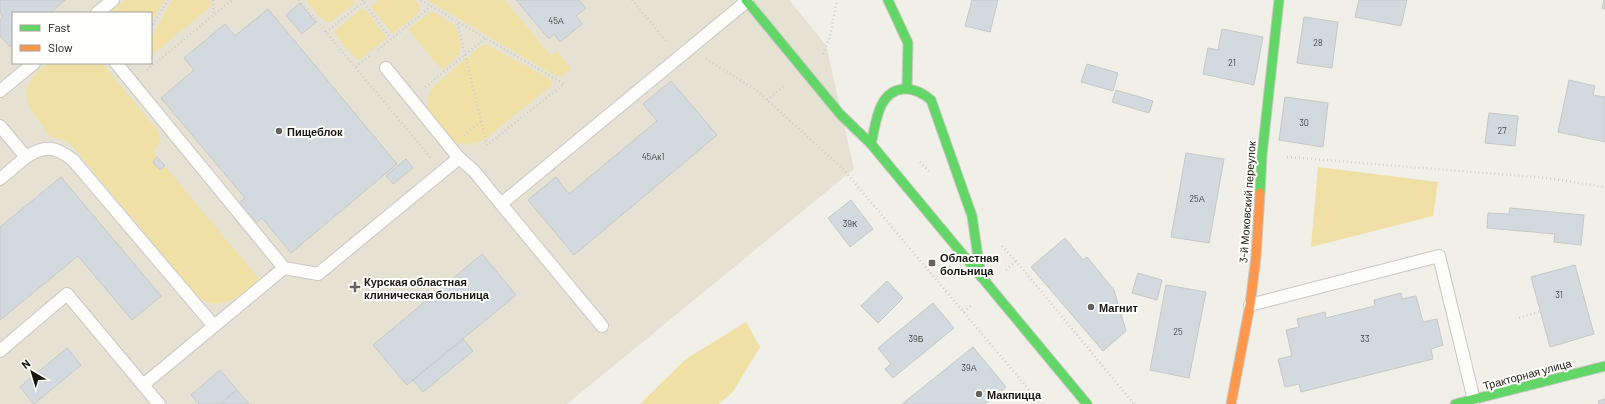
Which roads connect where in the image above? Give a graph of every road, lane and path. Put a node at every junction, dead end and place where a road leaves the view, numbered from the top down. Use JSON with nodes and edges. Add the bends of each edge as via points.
{"nodes":[{"id":1,"x":113,"y":0,"type":"edge"},
{"id":2,"x":168,"y":0,"type":"edge"},
{"id":3,"x":213,"y":0,"type":"edge"},
{"id":4,"x":232,"y":0,"type":"edge"},
{"id":5,"x":299,"y":0,"type":"edge"},
{"id":6,"x":366,"y":0,"type":"edge"},
{"id":7,"x":421,"y":0,"type":"edge"},
{"id":8,"x":632,"y":0,"type":"edge"},
{"id":9,"x":888,"y":0,"type":"edge"},
{"id":10,"x":1279,"y":0,"type":"edge"},
{"id":11,"x":363,"y":1,"type":"edge"},
{"id":12,"x":747,"y":1,"type":"edge"},
{"id":13,"x":431,"y":6,"type":"junction"},
{"id":14,"x":98,"y":12,"type":"edge"},
{"id":15,"x":214,"y":15,"type":"junction"},
{"id":16,"x":457,"y":22,"type":"junction"},
{"id":17,"x":152,"y":26,"type":"edge"},
{"id":18,"x":326,"y":32,"type":"junction"},
{"id":19,"x":486,"y":38,"type":"junction"},
{"id":20,"x":391,"y":39,"type":"junction"},
{"id":21,"x":691,"y":49,"type":"junction"},
{"id":22,"x":465,"y":55,"type":"junction"},
{"id":23,"x":680,"y":57,"type":"junction"},
{"id":24,"x":33,"y":64,"type":"edge"},
{"id":25,"x":117,"y":64,"type":"edge"},
{"id":26,"x":356,"y":68,"type":"junction"},
{"id":27,"x":386,"y":68,"type":"dead end"},
{"id":28,"x":145,"y":71,"type":"dead end"},
{"id":29,"x":907,"y":88,"type":"junction"},
{"id":30,"x":0,"y":91,"type":"edge"},
{"id":31,"x":410,"y":98,"type":"junction"},
{"id":32,"x":481,"y":121,"type":"junction"},
{"id":33,"x":0,"y":126,"type":"edge"},
{"id":34,"x":460,"y":138,"type":"dead end"},
{"id":35,"x":871,"y":144,"type":"junction"},
{"id":36,"x":487,"y":145,"type":"junction"},
{"id":37,"x":483,"y":148,"type":"dead end"},
{"id":38,"x":1262,"y":155,"type":"junction"},
{"id":39,"x":26,"y":157,"type":"junction"},
{"id":40,"x":459,"y":158,"type":"junction"},
{"id":41,"x":917,"y":159,"type":"dead end"},
{"id":42,"x":442,"y":172,"type":"junction"},
{"id":43,"x":935,"y":176,"type":"dead end"},
{"id":44,"x":0,"y":179,"type":"edge"},
{"id":45,"x":1605,"y":187,"type":"edge"},
{"id":46,"x":501,"y":204,"type":"junction"},
{"id":47,"x":999,"y":244,"type":"dead end"},
{"id":48,"x":284,"y":268,"type":"junction"},
{"id":49,"x":982,"y":278,"type":"junction"},
{"id":50,"x":1250,"y":305,"type":"junction"},
{"id":51,"x":1540,"y":311,"type":"dead end"},
{"id":52,"x":1519,"y":318,"type":"dead end"},
{"id":53,"x":214,"y":326,"type":"junction"},
{"id":54,"x":602,"y":326,"type":"dead end"},
{"id":55,"x":0,"y":351,"type":"edge"},
{"id":56,"x":1605,"y":366,"type":"edge"},
{"id":57,"x":143,"y":385,"type":"junction"},
{"id":58,"x":1474,"y":400,"type":"junction"},
{"id":59,"x":159,"y":404,"type":"edge"},
{"id":60,"x":1040,"y":404,"type":"edge"},
{"id":61,"x":1087,"y":404,"type":"edge"},
{"id":62,"x":1134,"y":404,"type":"edge"},
{"id":63,"x":1231,"y":404,"type":"edge"},
{"id":64,"x":1455,"y":404,"type":"edge"}],
"edges":[{"from":1,"to":14,"type":"lane"},
{"from":2,"to":17,"type":"path"},
{"from":3,"to":15,"type":"path"},
{"from":4,"to":15,"type":"path"},
{"from":5,"to":18,"type":"path"},
{"from":6,"to":11,"type":"path"},
{"from":7,"to":13,"type":"path"},
{"from":8,"to":23,"type":"path"},
{"from":9,"to":29,"type":"street","via":[[908,43]]},
{"from":10,"to":38,"type":"street","name":"3-й Моковский переулок"},
{"from":11,"to":18,"type":"path"},
{"from":11,"to":20,"type":"path"},
{"from":12,"to":21,"type":"lane"},
{"from":12,"to":35,"type":"street","via":[[840,114]]},
{"from":13,"to":16,"type":"path"},
{"from":13,"to":20,"type":"path"},
{"from":15,"to":28,"type":"path"},
{"from":16,"to":19,"type":"path"},
{"from":16,"to":22,"type":"path"},
{"from":18,"to":26,"type":"path"},
{"from":19,"to":22,"type":"path"},
{"from":19,"to":36,"type":"path","via":[[564,84]]},
{"from":20,"to":26,"type":"path"},
{"from":21,"to":23,"type":"lane"},
{"from":21,"to":60,"type":"path","via":[[755,89],[843,169]]},
{"from":22,"to":31,"type":"path"},
{"from":22,"to":32,"type":"path"},
{"from":23,"to":46,"type":"lane"},
{"from":24,"to":30,"type":"lane"},
{"from":25,"to":48,"type":"lane"},
{"from":26,"to":42,"type":"path"},
{"from":27,"to":31,"type":"lane"},
{"from":29,"to":35,"type":"street","via":[[890,94],[883,102]]},
{"from":29,"to":49,"type":"street","via":[[925,94],[935,109],[972,216]]},
{"from":31,"to":40,"type":"lane"},
{"from":32,"to":34,"type":"path"},
{"from":32,"to":36,"type":"path"},
{"from":33,"to":39,"type":"lane"},
{"from":35,"to":49,"type":"street"},
{"from":36,"to":37,"type":"path"},
{"from":38,"to":45,"type":"path","via":[[1547,178]]},
{"from":38,"to":50,"type":"street","name":"3-й Моковский переулок","via":[[1256,257]]},
{"from":39,"to":44,"type":"lane"},
{"from":39,"to":53,"type":"lane","via":[[44,148],[60,151],[73,160]]},
{"from":40,"to":42,"type":"lane"},
{"from":40,"to":46,"type":"lane","via":[[474,171]]},
{"from":41,"to":43,"type":"path"},
{"from":42,"to":48,"type":"lane","via":[[318,274]]},
{"from":46,"to":54,"type":"lane"},
{"from":47,"to":62,"type":"path","via":[[1016,261]]},
{"from":48,"to":53,"type":"lane"},
{"from":49,"to":61,"type":"street"},
{"from":50,"to":58,"type":"lane","via":[[1439,256]]},
{"from":50,"to":63,"type":"street","name":"3-й Моковский переулок"},
{"from":51,"to":52,"type":"path"},
{"from":53,"to":57,"type":"lane"},
{"from":55,"to":57,"type":"lane","via":[[67,294]]},
{"from":56,"to":58,"type":"street","name":"Тракторная улица"},
{"from":57,"to":59,"type":"lane"},
{"from":58,"to":64,"type":"street","name":"Тракторная улица"}]}
